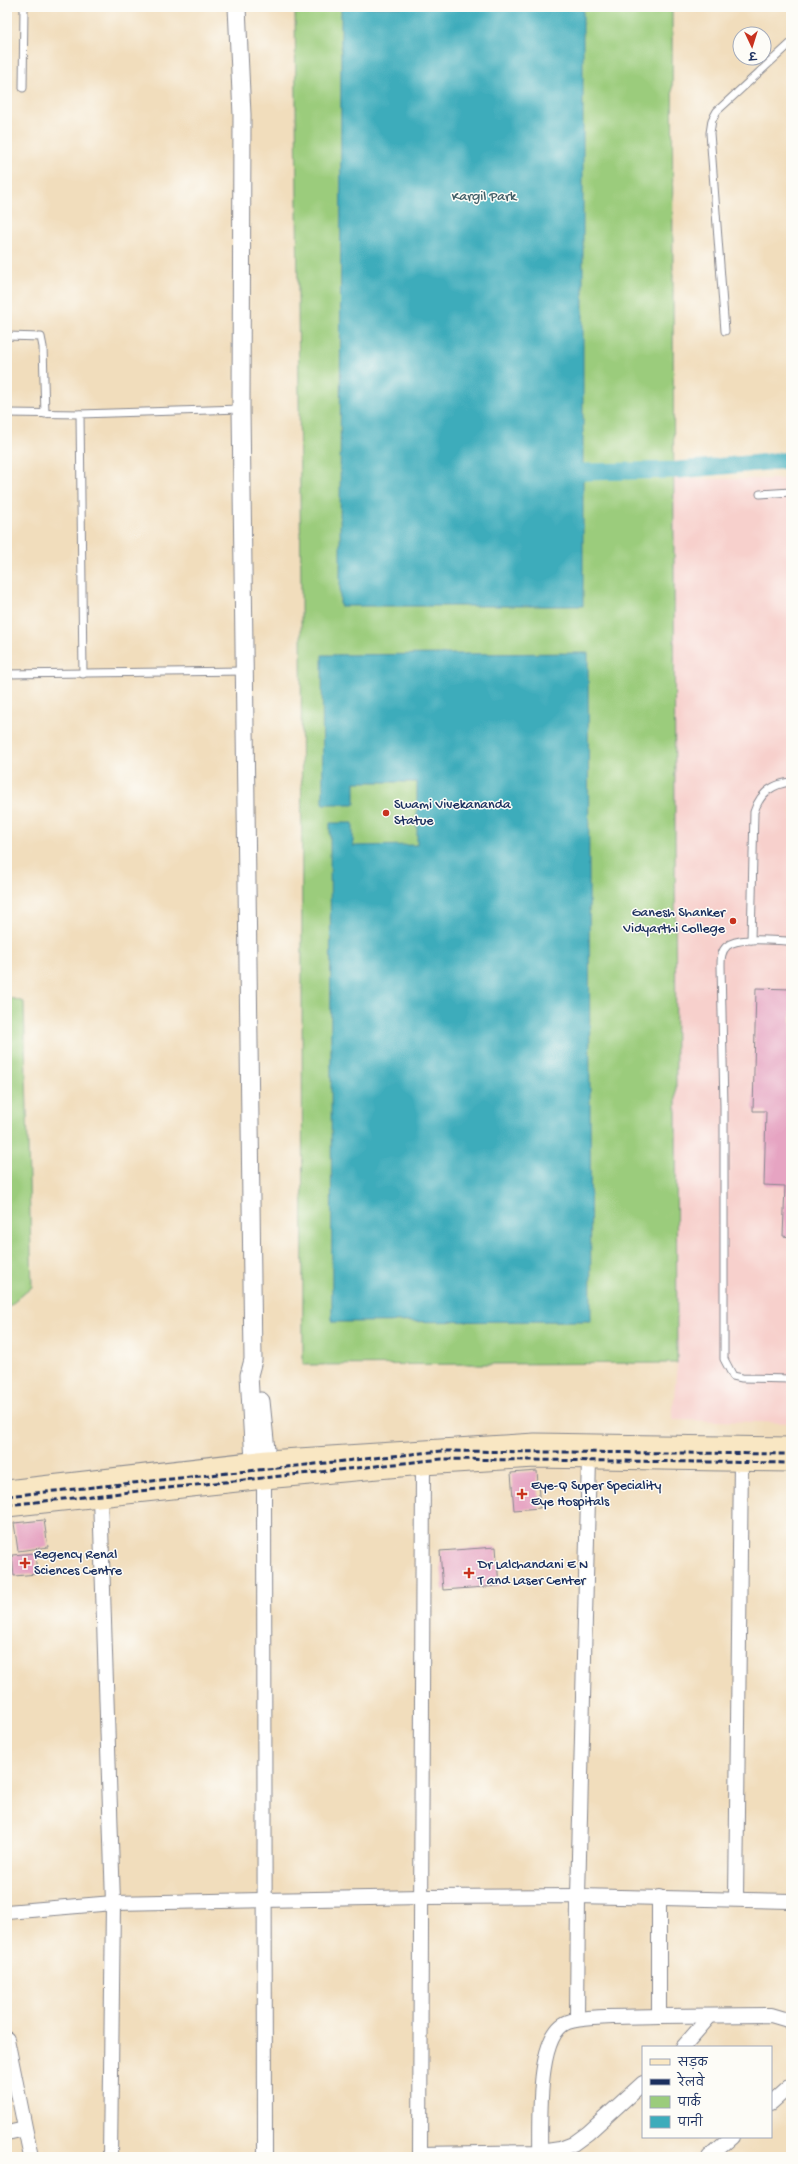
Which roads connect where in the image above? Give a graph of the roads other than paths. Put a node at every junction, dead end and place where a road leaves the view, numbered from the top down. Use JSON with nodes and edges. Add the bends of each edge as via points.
{"nodes":[{"id":1,"x":24,"y":7,"type":"edge"},
{"id":2,"x":237,"y":7,"type":"edge"},
{"id":3,"x":791,"y":43,"type":"edge"},
{"id":4,"x":23,"y":88,"type":"dead end"},
{"id":5,"x":725,"y":331,"type":"dead end"},
{"id":6,"x":7,"y":336,"type":"edge"},
{"id":7,"x":241,"y":409,"type":"junction"},
{"id":8,"x":7,"y":413,"type":"edge"},
{"id":9,"x":45,"y":414,"type":"junction"},
{"id":10,"x":80,"y":414,"type":"junction"},
{"id":11,"x":791,"y":492,"type":"edge"},
{"id":12,"x":760,"y":494,"type":"dead end"},
{"id":13,"x":246,"y":671,"type":"junction"},
{"id":14,"x":7,"y":674,"type":"edge"},
{"id":15,"x":83,"y":674,"type":"junction"},
{"id":16,"x":791,"y":782,"type":"edge"},
{"id":17,"x":751,"y":940,"type":"junction"},
{"id":18,"x":791,"y":941,"type":"edge"},
{"id":19,"x":791,"y":1379,"type":"edge"},
{"id":20,"x":791,"y":1447,"type":"edge"},
{"id":21,"x":589,"y":1459,"type":"junction"},
{"id":22,"x":260,"y":1461,"type":"junction"},
{"id":23,"x":741,"y":1462,"type":"junction"},
{"id":24,"x":791,"y":1462,"type":"edge"},
{"id":25,"x":423,"y":1466,"type":"junction"},
{"id":26,"x":264,"y":1479,"type":"junction"},
{"id":27,"x":7,"y":1490,"type":"edge"},
{"id":28,"x":100,"y":1496,"type":"junction"},
{"id":29,"x":7,"y":1507,"type":"edge"},
{"id":30,"x":578,"y":1896,"type":"junction"},
{"id":31,"x":422,"y":1897,"type":"junction"},
{"id":32,"x":659,"y":1897,"type":"junction"},
{"id":33,"x":736,"y":1898,"type":"junction"},
{"id":34,"x":266,"y":1899,"type":"junction"},
{"id":35,"x":791,"y":1901,"type":"edge"},
{"id":36,"x":113,"y":1902,"type":"junction"},
{"id":37,"x":7,"y":1912,"type":"edge"},
{"id":38,"x":660,"y":2016,"type":"junction"},
{"id":39,"x":710,"y":2016,"type":"junction"},
{"id":40,"x":577,"y":2019,"type":"junction"},
{"id":41,"x":791,"y":2024,"type":"edge"},
{"id":42,"x":7,"y":2039,"type":"edge"},
{"id":43,"x":684,"y":2046,"type":"edge"},
{"id":44,"x":642,"y":2084,"type":"edge"},
{"id":45,"x":791,"y":2085,"type":"edge"},
{"id":46,"x":772,"y":2102,"type":"edge"},
{"id":47,"x":25,"y":2129,"type":"junction"},
{"id":48,"x":7,"y":2133,"type":"edge"},
{"id":49,"x":731,"y":2138,"type":"edge"},
{"id":50,"x":540,"y":2154,"type":"edge"},
{"id":51,"x":420,"y":2155,"type":"edge"},
{"id":52,"x":31,"y":2157,"type":"edge"},
{"id":53,"x":110,"y":2157,"type":"edge"},
{"id":54,"x":265,"y":2157,"type":"edge"},
{"id":55,"x":710,"y":2157,"type":"edge"}],
"edges":[{"from":1,"to":4,"type":"lane"},
{"from":2,"to":7,"type":"street","via":[[242,114]]},
{"from":3,"to":5,"type":"lane","via":[[724,104],[712,120],[710,133]]},
{"from":6,"to":9,"type":"lane","via":[[41,336]]},
{"from":7,"to":10,"type":"lane"},
{"from":7,"to":13,"type":"street"},
{"from":8,"to":9,"type":"lane"},
{"from":9,"to":10,"type":"lane"},
{"from":10,"to":15,"type":"lane"},
{"from":11,"to":12,"type":"lane"},
{"from":13,"to":15,"type":"lane"},
{"from":13,"to":22,"type":"street","via":[[253,1360],[249,1375]]},
{"from":14,"to":15,"type":"lane"},
{"from":16,"to":17,"type":"lane","via":[[777,784],[767,791],[754,812]]},
{"from":17,"to":18,"type":"lane"},
{"from":17,"to":19,"type":"lane","via":[[734,942],[726,946],[722,953],[721,966],[724,1359],[733,1376]]},
{"from":20,"to":22,"type":"main road","via":[[535,1443]]},
{"from":21,"to":23,"type":"main road"},
{"from":21,"to":25,"type":"main road","via":[[535,1458]]},
{"from":21,"to":30,"type":"street"},
{"from":22,"to":26,"type":"street"},
{"from":22,"to":27,"type":"main road"},
{"from":23,"to":24,"type":"main road"},
{"from":23,"to":33,"type":"street"},
{"from":25,"to":26,"type":"main road"},
{"from":25,"to":31,"type":"street"},
{"from":26,"to":28,"type":"main road"},
{"from":26,"to":34,"type":"street"},
{"from":28,"to":29,"type":"main road"},
{"from":28,"to":36,"type":"street"},
{"from":30,"to":31,"type":"street"},
{"from":30,"to":32,"type":"street"},
{"from":30,"to":40,"type":"street"},
{"from":31,"to":34,"type":"street"},
{"from":31,"to":51,"type":"street"},
{"from":32,"to":33,"type":"street"},
{"from":32,"to":38,"type":"street"},
{"from":33,"to":35,"type":"street"},
{"from":34,"to":36,"type":"street"},
{"from":34,"to":54,"type":"street"},
{"from":36,"to":37,"type":"street"},
{"from":36,"to":53,"type":"street"},
{"from":38,"to":39,"type":"street"},
{"from":38,"to":40,"type":"street"},
{"from":39,"to":41,"type":"street","via":[[771,2016],[782,2018]]},
{"from":39,"to":43,"type":"street"},
{"from":40,"to":50,"type":"street","via":[[557,2028],[548,2049],[542,2078]]},
{"from":42,"to":47,"type":"street"},
{"from":44,"to":50,"type":"street","via":[[573,2144]]},
{"from":45,"to":46,"type":"street"},
{"from":47,"to":48,"type":"street"},
{"from":47,"to":52,"type":"street"},
{"from":49,"to":55,"type":"street"},
{"from":50,"to":51,"type":"street"}]}
